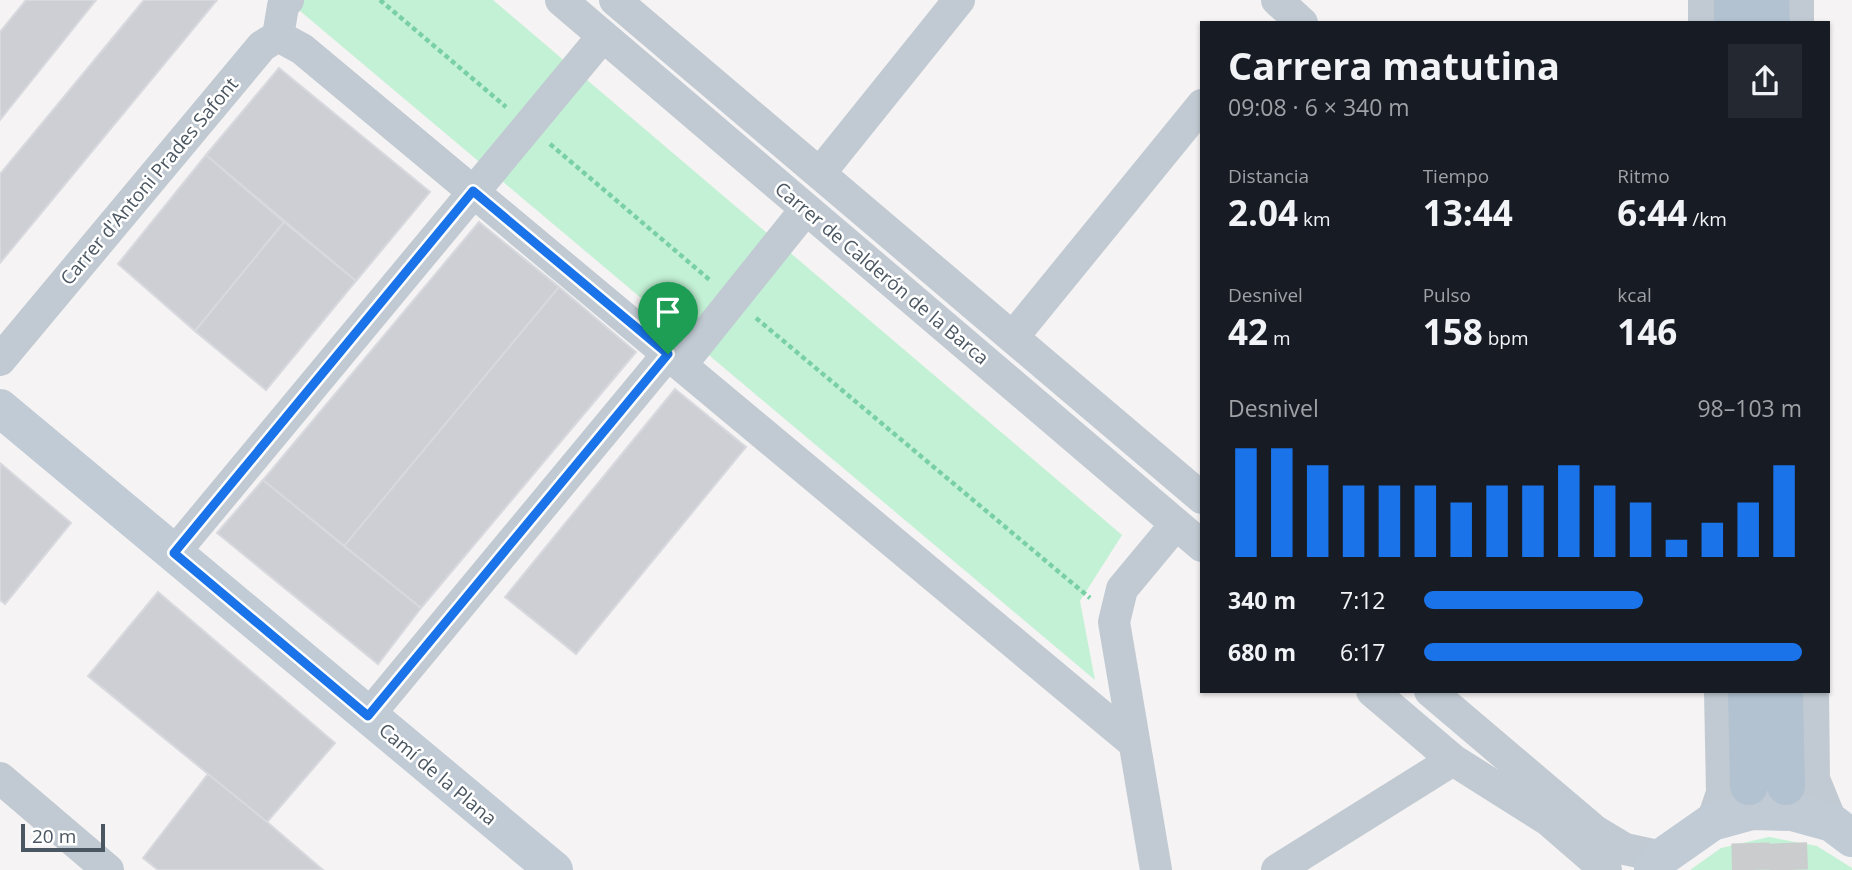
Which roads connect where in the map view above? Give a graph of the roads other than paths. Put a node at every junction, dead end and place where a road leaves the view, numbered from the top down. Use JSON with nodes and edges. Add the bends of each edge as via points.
{"nodes":[{"id":1,"x":288,"y":0,"type":"edge"},
{"id":2,"x":561,"y":0,"type":"edge"},
{"id":3,"x":959,"y":0,"type":"edge"},
{"id":4,"x":1704,"y":0,"type":"edge"},
{"id":5,"x":1732,"y":0,"type":"edge"},
{"id":6,"x":1770,"y":0,"type":"edge"},
{"id":7,"x":1798,"y":0,"type":"edge"},
{"id":8,"x":623,"y":2,"type":"edge"},
{"id":9,"x":1704,"y":21,"type":"edge"},
{"id":10,"x":1733,"y":21,"type":"edge"},
{"id":11,"x":1771,"y":21,"type":"edge"},
{"id":12,"x":1798,"y":21,"type":"edge"},
{"id":13,"x":278,"y":36,"type":"junction"},
{"id":14,"x":603,"y":36,"type":"junction"},
{"id":15,"x":1200,"y":107,"type":"edge"},
{"id":16,"x":820,"y":173,"type":"junction"},
{"id":17,"x":473,"y":191,"type":"junction"},
{"id":18,"x":806,"y":209,"type":"junction"},
{"id":19,"x":1013,"y":337,"type":"junction"},
{"id":20,"x":0,"y":360,"type":"edge"},
{"id":21,"x":675,"y":360,"type":"junction"},
{"id":22,"x":0,"y":408,"type":"edge"},
{"id":23,"x":1200,"y":496,"type":"edge"},
{"id":24,"x":1176,"y":524,"type":"junction"},
{"id":25,"x":1200,"y":545,"type":"edge"},
{"id":26,"x":174,"y":553,"type":"junction"},
{"id":27,"x":1374,"y":693,"type":"edge"},
{"id":28,"x":1432,"y":693,"type":"edge"},
{"id":29,"x":1720,"y":693,"type":"edge"},
{"id":30,"x":1747,"y":693,"type":"edge"},
{"id":31,"x":1784,"y":693,"type":"edge"},
{"id":32,"x":1813,"y":693,"type":"edge"},
{"id":33,"x":368,"y":716,"type":"junction"},
{"id":34,"x":1134,"y":743,"type":"junction"},
{"id":35,"x":1453,"y":760,"type":"junction"},
{"id":36,"x":0,"y":778,"type":"edge"},
{"id":37,"x":1712,"y":822,"type":"junction"},
{"id":38,"x":1842,"y":830,"type":"edge"},
{"id":39,"x":1658,"y":864,"type":"edge"},
{"id":40,"x":108,"y":870,"type":"edge"},
{"id":41,"x":554,"y":870,"type":"edge"},
{"id":42,"x":1156,"y":870,"type":"edge"},
{"id":43,"x":1277,"y":870,"type":"edge"},
{"id":44,"x":1606,"y":870,"type":"edge"}],
"edges":[{"from":1,"to":13,"type":"street"},
{"from":2,"to":14,"type":"street","name":"Carrer de Calderón de la Barca"},
{"from":3,"to":16,"type":"street"},
{"from":4,"to":9,"type":"street"},
{"from":5,"to":10,"type":"main road"},
{"from":6,"to":11,"type":"main road"},
{"from":7,"to":12,"type":"street"},
{"from":8,"to":16,"type":"street","name":"Carrer de Calderón de la Barca"},
{"from":13,"to":17,"type":"street","via":[[302,49]]},
{"from":13,"to":20,"type":"street","name":"Carrer d'Antoni Prades Safont","via":[[262,46]]},
{"from":14,"to":17,"type":"street"},
{"from":14,"to":18,"type":"street","name":"Carrer de Calderón de la Barca"},
{"from":15,"to":19,"type":"street"},
{"from":16,"to":19,"type":"street","name":"Carrer de Calderón de la Barca"},
{"from":17,"to":21,"type":"street"},
{"from":17,"to":26,"type":"street"},
{"from":18,"to":21,"type":"street"},
{"from":18,"to":24,"type":"street","name":"Carrer de Calderón de la Barca"},
{"from":19,"to":23,"type":"street","name":"Carrer de Calderón de la Barca"},
{"from":21,"to":33,"type":"street"},
{"from":21,"to":34,"type":"street"},
{"from":22,"to":26,"type":"street","name":"Camí de la Plana"},
{"from":24,"to":25,"type":"street","name":"Carrer de Calderón de la Barca"},
{"from":24,"to":34,"type":"street","via":[[1122,589],[1114,622]]},
{"from":26,"to":33,"type":"street","name":"Camí de la Plana"},
{"from":27,"to":35,"type":"street"},
{"from":28,"to":39,"type":"street","via":[[1595,831]]},
{"from":29,"to":37,"type":"street","via":[[1722,793]]},
{"from":30,"to":31,"type":"main road","via":[[1768,786]]},
{"from":32,"to":38,"type":"street","via":[[1814,779]]},
{"from":33,"to":41,"type":"street","name":"Camí de la Plana"},
{"from":34,"to":42,"type":"street"},
{"from":35,"to":43,"type":"street"},
{"from":35,"to":44,"type":"street","via":[[1548,820]]},
{"from":36,"to":40,"type":"street"},
{"from":37,"to":38,"type":"street","via":[[1752,811],[1779,811]]},
{"from":37,"to":39,"type":"street"}]}
